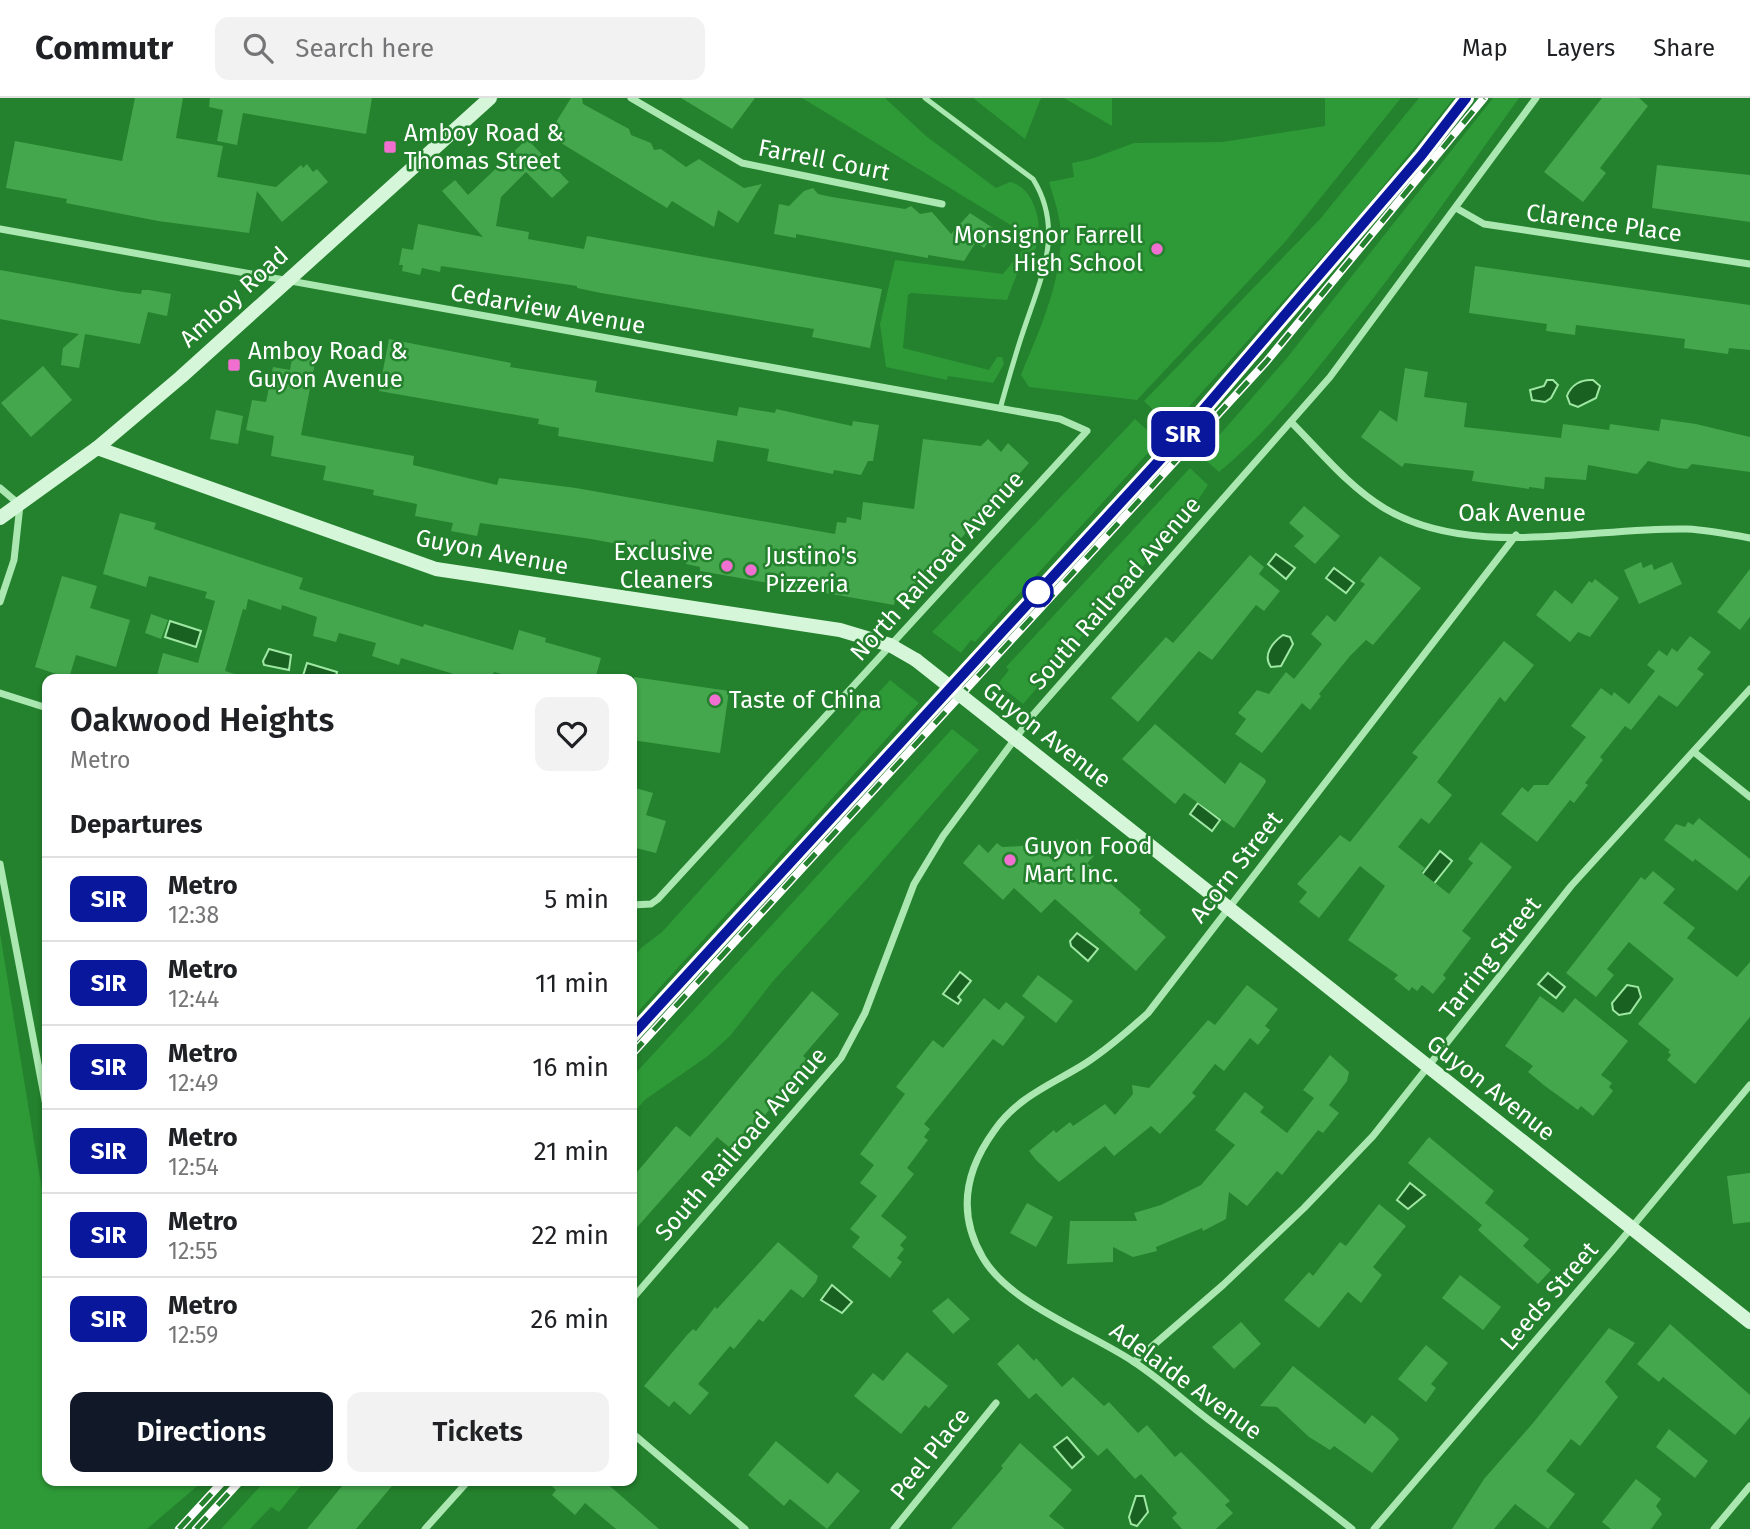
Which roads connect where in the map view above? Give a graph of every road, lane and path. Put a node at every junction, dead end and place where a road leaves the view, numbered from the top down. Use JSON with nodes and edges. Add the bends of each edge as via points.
{"nodes":[{"id":1,"x":490,"y":98,"type":"edge"},
{"id":2,"x":631,"y":98,"type":"edge"},
{"id":3,"x":925,"y":98,"type":"edge"},
{"id":4,"x":1536,"y":98,"type":"edge"},
{"id":5,"x":942,"y":204,"type":"dead end"},
{"id":6,"x":1456,"y":208,"type":"junction"},
{"id":7,"x":0,"y":229,"type":"edge"},
{"id":8,"x":1750,"y":264,"type":"edge"},
{"id":9,"x":285,"y":280,"type":"junction"},
{"id":10,"x":1000,"y":409,"type":"junction"},
{"id":11,"x":1291,"y":422,"type":"junction"},
{"id":12,"x":1087,"y":431,"type":"joint"},
{"id":13,"x":97,"y":448,"type":"junction"},
{"id":14,"x":0,"y":488,"type":"edge"},
{"id":15,"x":20,"y":505,"type":"junction"},
{"id":16,"x":0,"y":518,"type":"edge"},
{"id":17,"x":1516,"y":535,"type":"junction"},
{"id":18,"x":1750,"y":537,"type":"edge"},
{"id":19,"x":0,"y":602,"type":"edge"},
{"id":20,"x":890,"y":645,"type":"junction"},
{"id":21,"x":1750,"y":689,"type":"edge"},
{"id":22,"x":0,"y":693,"type":"edge"},
{"id":23,"x":42,"y":706,"type":"edge"},
{"id":24,"x":1017,"y":739,"type":"junction"},
{"id":25,"x":1694,"y":752,"type":"junction"},
{"id":26,"x":1750,"y":797,"type":"edge"},
{"id":27,"x":0,"y":864,"type":"edge"},
{"id":28,"x":637,"y":906,"type":"edge"},
{"id":29,"x":1228,"y":909,"type":"junction"},
{"id":30,"x":1428,"y":1067,"type":"junction"},
{"id":31,"x":42,"y":1085,"type":"edge"},
{"id":32,"x":1750,"y":1085,"type":"edge"},
{"id":33,"x":965,"y":1194,"type":"joint"},
{"id":34,"x":1632,"y":1228,"type":"junction"},
{"id":35,"x":637,"y":1293,"type":"edge"},
{"id":36,"x":1750,"y":1322,"type":"edge"},
{"id":37,"x":1134,"y":1362,"type":"junction"},
{"id":38,"x":996,"y":1403,"type":"dead end"},
{"id":39,"x":637,"y":1437,"type":"edge"},
{"id":40,"x":464,"y":1486,"type":"edge"},
{"id":41,"x":1750,"y":1486,"type":"edge"},
{"id":42,"x":425,"y":1529,"type":"edge"},
{"id":43,"x":745,"y":1529,"type":"edge"},
{"id":44,"x":894,"y":1529,"type":"edge"},
{"id":45,"x":1352,"y":1529,"type":"edge"},
{"id":46,"x":1374,"y":1529,"type":"edge"},
{"id":47,"x":1714,"y":1529,"type":"edge"}],
"edges":[{"from":1,"to":9,"type":"street","name":"Amboy Road"},
{"from":2,"to":5,"type":"street","name":"Farrell Court","via":[[742,163]]},
{"from":3,"to":10,"type":"lane","via":[[1033,179],[1049,221],[1048,261]]},
{"from":4,"to":6,"type":"street","name":"South Railroad Avenue"},
{"from":6,"to":8,"type":"street","name":"Clarence Place","via":[[1484,224]]},
{"from":6,"to":11,"type":"street","name":"South Railroad Avenue","via":[[1350,352]]},
{"from":7,"to":9,"type":"street","name":"Cedarview Avenue"},
{"from":9,"to":10,"type":"street","name":"Cedarview Avenue"},
{"from":9,"to":13,"type":"street","name":"Amboy Road"},
{"from":10,"to":12,"type":"street","name":"Cedarview Avenue","via":[[1060,419]]},
{"from":11,"to":17,"type":"street","name":"Oak Avenue","via":[[1342,475],[1387,509],[1445,532]]},
{"from":11,"to":24,"type":"street","name":"South Railroad Avenue","via":[[1032,716]]},
{"from":12,"to":20,"type":"street","name":"North Railroad Avenue"},
{"from":13,"to":15,"type":"street","name":"Amboy Road"},
{"from":13,"to":20,"type":"street","name":"Guyon Avenue","via":[[436,569],[819,627]]},
{"from":14,"to":15,"type":"street"},
{"from":15,"to":16,"type":"street","name":"Amboy Road"},
{"from":15,"to":19,"type":"street","via":[[14,561]]},
{"from":17,"to":18,"type":"street","name":"Oak Avenue","via":[[1688,529]]},
{"from":17,"to":29,"type":"street","name":"Acorn Street"},
{"from":20,"to":24,"type":"street","name":"Guyon Avenue","bridge":true},
{"from":20,"to":28,"type":"street","name":"North Railroad Avenue","via":[[658,899]]},
{"from":21,"to":25,"type":"street","name":"Tarring Street"},
{"from":22,"to":23,"type":"street"},
{"from":24,"to":29,"type":"street","name":"Guyon Avenue"},
{"from":24,"to":35,"type":"street","name":"South Railroad Avenue","via":[[922,870],[865,1013],[841,1058]]},
{"from":25,"to":26,"type":"street"},
{"from":25,"to":30,"type":"street","name":"Tarring Street","via":[[1571,886]]},
{"from":27,"to":31,"type":"street"},
{"from":29,"to":30,"type":"street","name":"Guyon Avenue"},
{"from":29,"to":33,"type":"street","name":"Acorn Street","via":[[1132,1028],[1085,1064],[1016,1105],[981,1152]]},
{"from":30,"to":34,"type":"street","name":"Guyon Avenue"},
{"from":30,"to":37,"type":"street","name":"Tarring Street","via":[[1373,1136],[1304,1208]]},
{"from":32,"to":34,"type":"street","name":"Leeds Street"},
{"from":33,"to":37,"type":"street","name":"Adelaide Avenue","via":[[973,1238],[1000,1280]]},
{"from":34,"to":36,"type":"street","name":"Guyon Avenue"},
{"from":34,"to":46,"type":"street","name":"Leeds Street"},
{"from":37,"to":45,"type":"street","name":"Adelaide Avenue"},
{"from":38,"to":44,"type":"street","name":"Peel Place"},
{"from":39,"to":43,"type":"street"},
{"from":40,"to":42,"type":"street"},
{"from":41,"to":47,"type":"street"}]}
